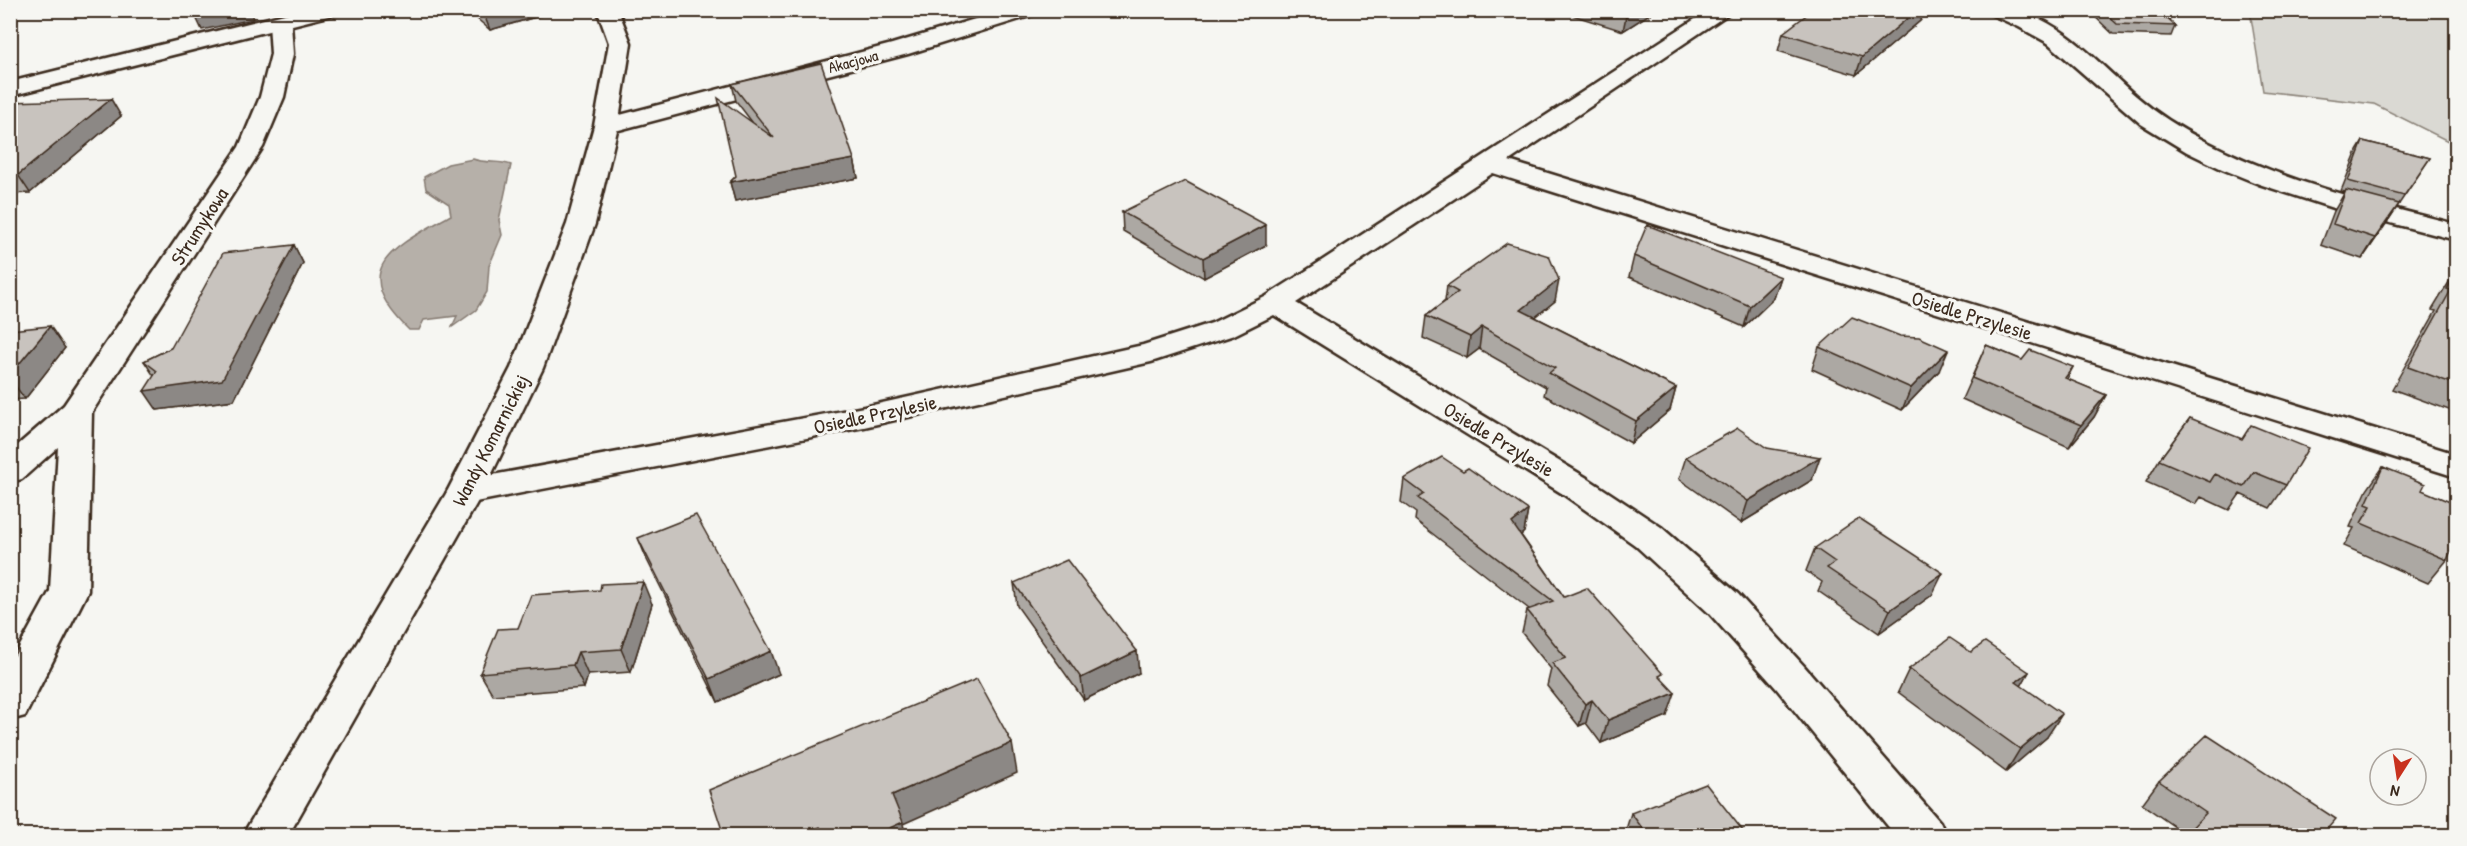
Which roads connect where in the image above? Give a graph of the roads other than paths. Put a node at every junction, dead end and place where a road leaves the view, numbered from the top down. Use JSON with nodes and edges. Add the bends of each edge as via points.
{"nodes":[{"id":1,"x":328,"y":10,"type":"edge"},
{"id":2,"x":607,"y":10,"type":"edge"},
{"id":3,"x":1029,"y":10,"type":"edge"},
{"id":4,"x":1724,"y":10,"type":"edge"},
{"id":5,"x":1996,"y":10,"type":"edge"},
{"id":6,"x":280,"y":23,"type":"junction"},
{"id":7,"x":10,"y":89,"type":"edge"},
{"id":8,"x":606,"y":126,"type":"junction"},
{"id":9,"x":1488,"y":163,"type":"junction"},
{"id":10,"x":2457,"y":232,"type":"edge"},
{"id":11,"x":1275,"y":303,"type":"junction"},
{"id":12,"x":76,"y":412,"type":"junction"},
{"id":13,"x":2457,"y":466,"type":"edge"},
{"id":14,"x":10,"y":471,"type":"edge"},
{"id":15,"x":465,"y":492,"type":"junction"},
{"id":16,"x":10,"y":704,"type":"edge"},
{"id":17,"x":264,"y":836,"type":"edge"},
{"id":18,"x":1924,"y":836,"type":"edge"}],
"edges":[{"from":1,"to":6,"type":"street"},
{"from":2,"to":8,"type":"street","name":"Wandy Komarnickiej","via":[[620,43]]},
{"from":3,"to":8,"type":"street","name":"Akacjowa","via":[[900,49]]},
{"from":4,"to":9,"type":"street","name":"Osiedle Przylesie"},
{"from":5,"to":10,"type":"street","via":[[2047,32],[2144,116],[2177,137],[2300,189]]},
{"from":6,"to":7,"type":"street"},
{"from":6,"to":12,"type":"street","name":"Strumykowa","via":[[282,54],[272,97],[251,147]]},
{"from":8,"to":15,"type":"street","name":"Wandy Komarnickiej","via":[[581,224],[527,368]]},
{"from":9,"to":11,"type":"street","name":"Osiedle Przylesie"},
{"from":9,"to":13,"type":"street","name":"Osiedle Przylesie"},
{"from":11,"to":15,"type":"street","name":"Osiedle Przylesie","via":[[1223,329],[1151,353],[864,417]]},
{"from":11,"to":18,"type":"street","name":"Osiedle Przylesie","via":[[1575,486],[1648,536],[1724,604]]},
{"from":12,"to":14,"type":"street","name":"Strumykowa"},
{"from":12,"to":16,"type":"street","via":[[69,591]]},
{"from":15,"to":17,"type":"street","name":"Wandy Komarnickiej"}]}
